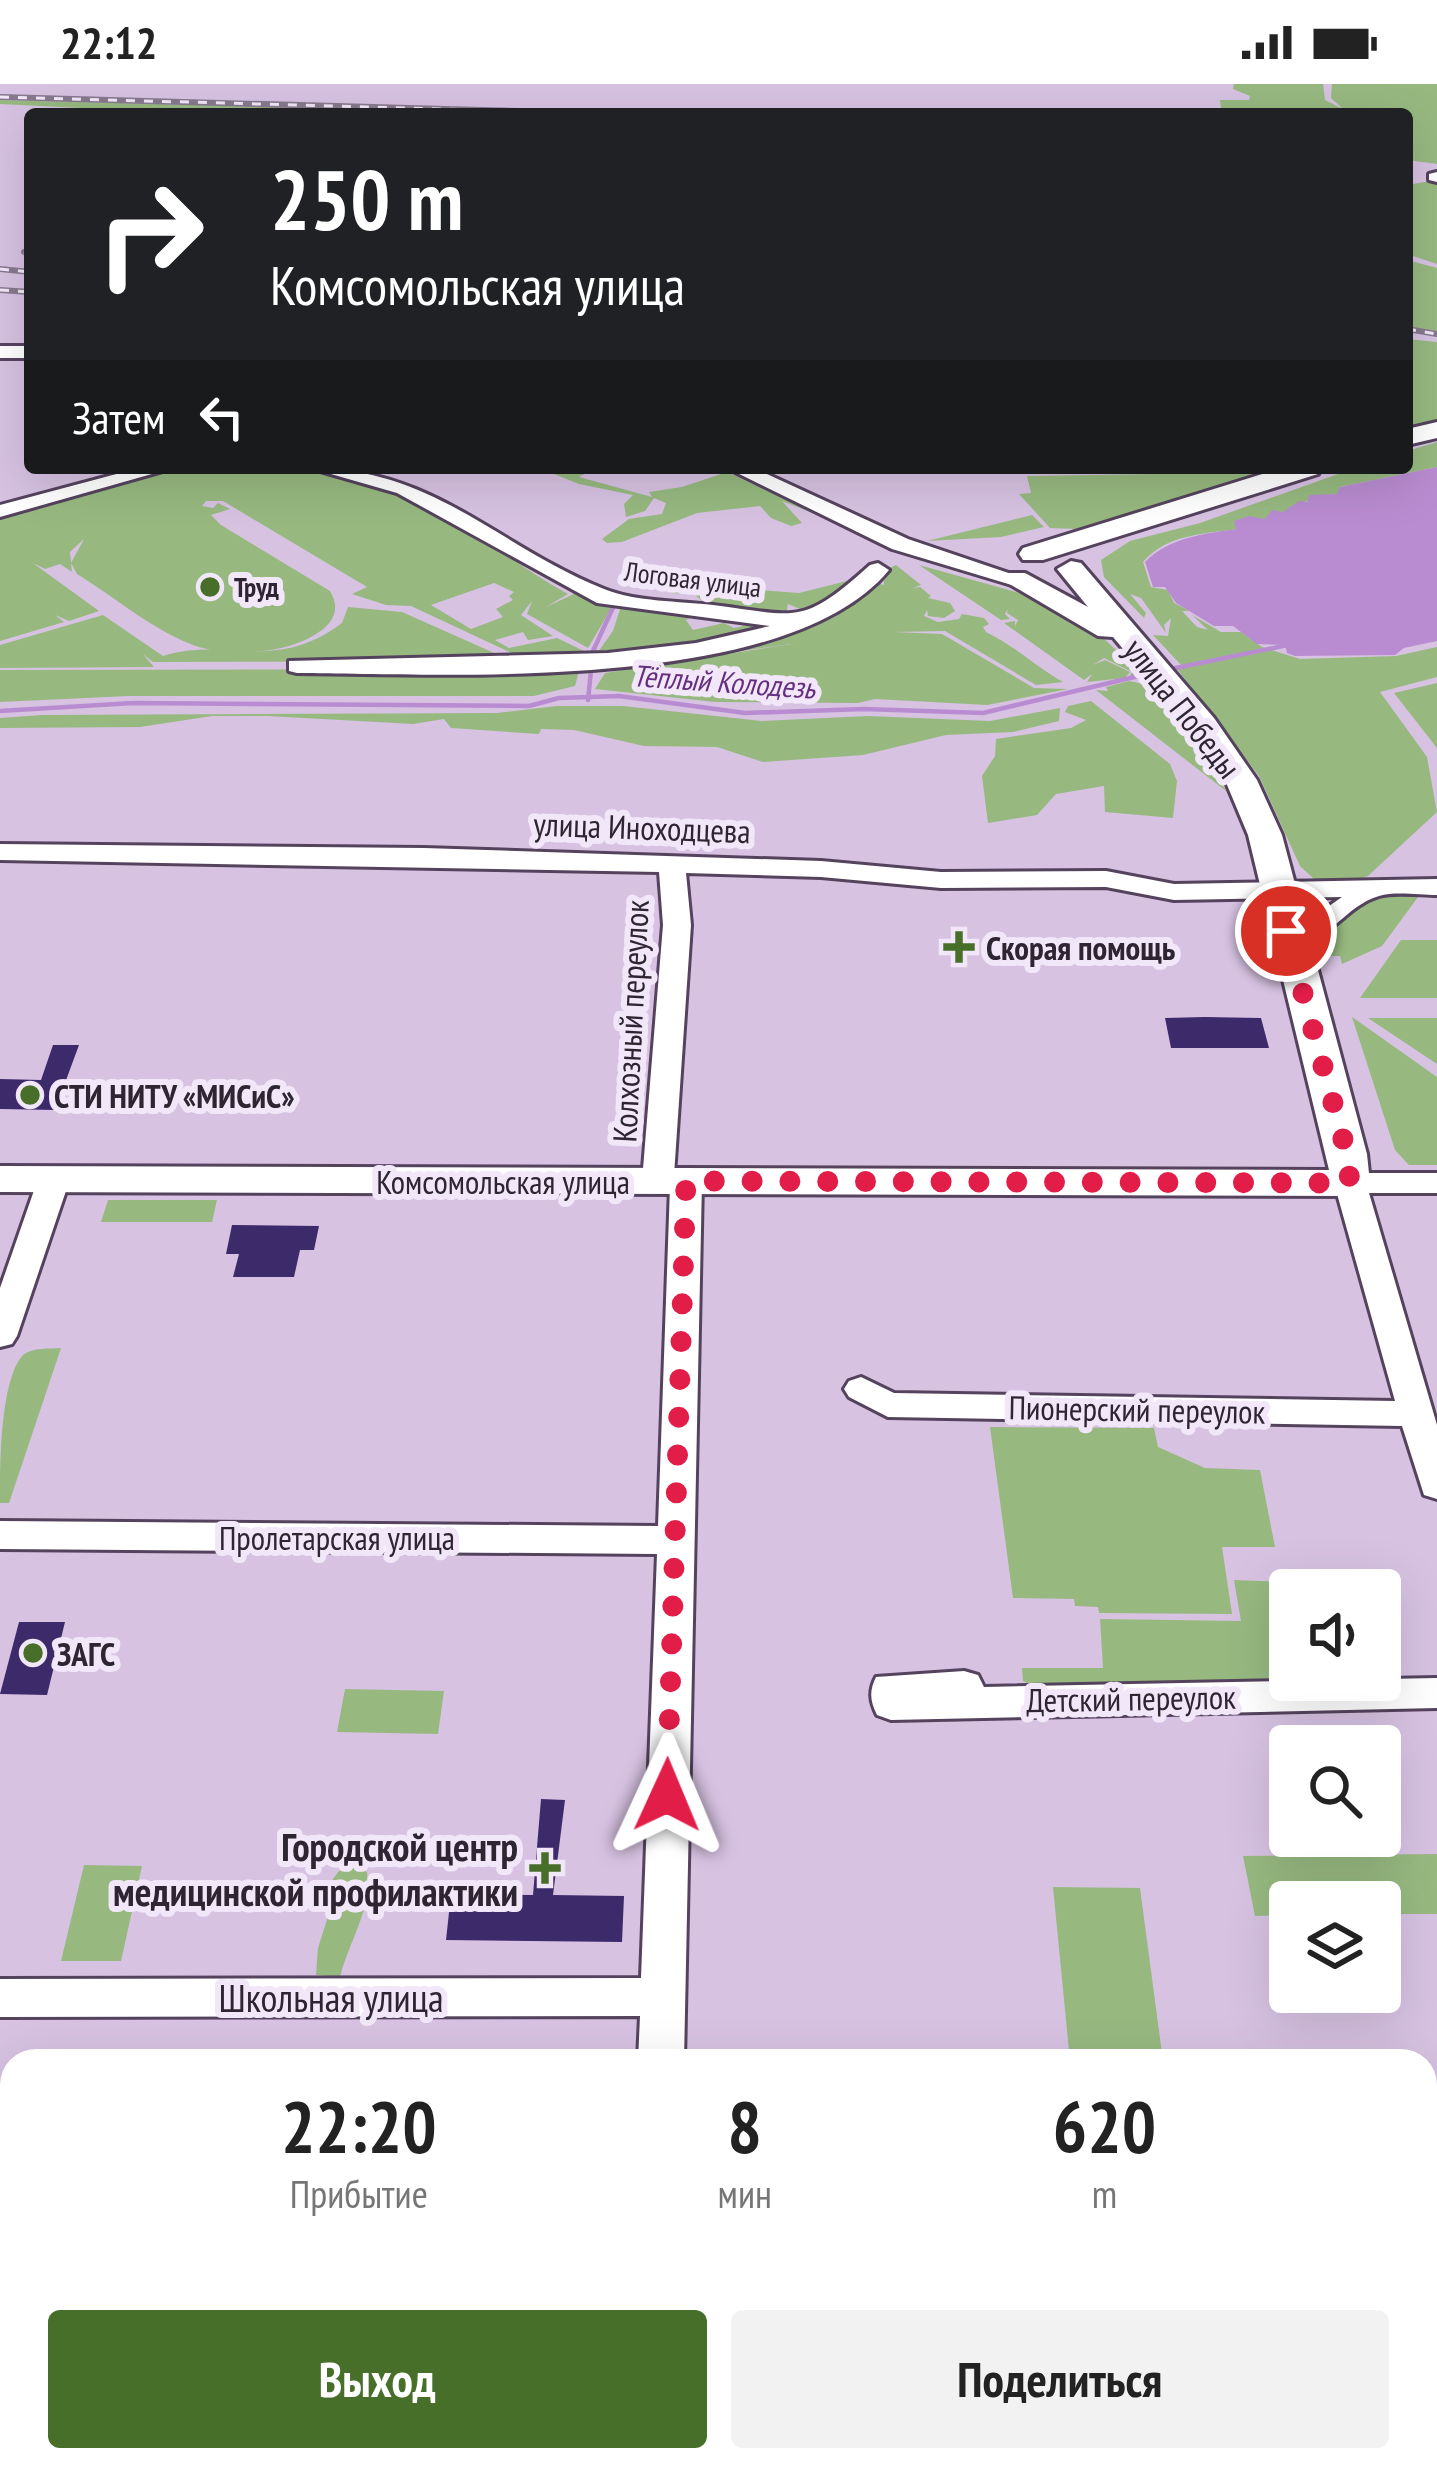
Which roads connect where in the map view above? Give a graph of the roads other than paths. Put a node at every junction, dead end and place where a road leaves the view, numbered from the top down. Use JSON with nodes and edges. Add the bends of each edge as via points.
{"nodes":[{"id":1,"x":127,"y":474,"type":"edge"},
{"id":2,"x":345,"y":474,"type":"edge"},
{"id":3,"x":750,"y":474,"type":"edge"},
{"id":4,"x":1290,"y":474,"type":"edge"},
{"id":5,"x":0,"y":511,"type":"edge"},
{"id":6,"x":1114,"y":530,"type":"junction"},
{"id":7,"x":1023,"y":562,"type":"junction"},
{"id":8,"x":1071,"y":568,"type":"junction"},
{"id":9,"x":878,"y":570,"type":"dead end"},
{"id":10,"x":802,"y":623,"type":"junction"},
{"id":11,"x":297,"y":666,"type":"dead end"},
{"id":12,"x":1159,"y":674,"type":"junction"},
{"id":13,"x":0,"y":852,"type":"edge"},
{"id":14,"x":672,"y":864,"type":"junction"},
{"id":15,"x":1437,"y":887,"type":"edge"},
{"id":16,"x":1371,"y":889,"type":"junction"},
{"id":17,"x":1279,"y":891,"type":"junction"},
{"id":18,"x":1286,"y":931,"type":"junction"},
{"id":19,"x":0,"y":1179,"type":"edge"},
{"id":20,"x":54,"y":1179,"type":"junction"},
{"id":21,"x":672,"y":1181,"type":"junction"},
{"id":22,"x":1350,"y":1183,"type":"junction"},
{"id":23,"x":1437,"y":1183,"type":"edge"},
{"id":24,"x":0,"y":1336,"type":"edge"},
{"id":25,"x":862,"y":1389,"type":"dead end"},
{"id":26,"x":1416,"y":1414,"type":"junction"},
{"id":27,"x":1437,"y":1486,"type":"edge"},
{"id":28,"x":0,"y":1535,"type":"edge"},
{"id":29,"x":674,"y":1540,"type":"junction"},
{"id":30,"x":1437,"y":1693,"type":"edge"},
{"id":31,"x":970,"y":1700,"type":"dead end"},
{"id":32,"x":0,"y":1997,"type":"edge"},
{"id":33,"x":662,"y":1997,"type":"junction"},
{"id":34,"x":661,"y":2049,"type":"edge"}],
"edges":[{"from":1,"to":5,"type":"street"},
{"from":2,"to":10,"type":"street","name":"Логовая улица","via":[[404,488],[615,600]]},
{"from":3,"to":7,"type":"street","via":[[900,544]]},
{"from":4,"to":6,"type":"main road"},
{"from":6,"to":7,"type":"main road"},
{"from":6,"to":8,"type":"main road"},
{"from":7,"to":8,"type":"main road","via":[[1048,583]]},
{"from":7,"to":12,"type":"main road"},
{"from":8,"to":12,"type":"main road","name":"улица Победы"},
{"from":9,"to":10,"type":"street","via":[[835,610]]},
{"from":10,"to":11,"type":"street","via":[[713,647],[596,661]]},
{"from":12,"to":17,"type":"main road","name":"улица Победы","via":[[1241,780]]},
{"from":13,"to":14,"type":"street","name":"улица Иноходцева"},
{"from":14,"to":17,"type":"street","name":"улица Иноходцева"},
{"from":14,"to":21,"type":"street","name":"Колхозный переулок"},
{"from":15,"to":16,"type":"street","name":"улица Иноходцева"},
{"from":16,"to":17,"type":"street","name":"улица Иноходцева"},
{"from":16,"to":18,"type":"street","via":[[1313,930]]},
{"from":17,"to":18,"type":"main road","name":"улица Победы"},
{"from":18,"to":22,"type":"main road","name":"улица Победы"},
{"from":19,"to":20,"type":"main road","name":"Комсомольская улица"},
{"from":20,"to":21,"type":"main road","name":"Комсомольская улица"},
{"from":20,"to":24,"type":"street"},
{"from":21,"to":22,"type":"main road","name":"Комсомольская улица"},
{"from":21,"to":29,"type":"street","name":"Колхозный переулок"},
{"from":22,"to":23,"type":"street","name":"Комсомольская улица"},
{"from":22,"to":26,"type":"street","name":"улица Победы"},
{"from":25,"to":26,"type":"street","name":"Пионерский переулок","via":[[888,1405]]},
{"from":26,"to":27,"type":"street","name":"улица Победы"},
{"from":28,"to":29,"type":"street","name":"Пролетарская улица"},
{"from":29,"to":33,"type":"street","name":"Колхозный переулок"},
{"from":30,"to":31,"type":"street","name":"Детский переулок"},
{"from":32,"to":33,"type":"street","name":"Школьная улица"},
{"from":33,"to":34,"type":"street","name":"Колхозный переулок"}]}
